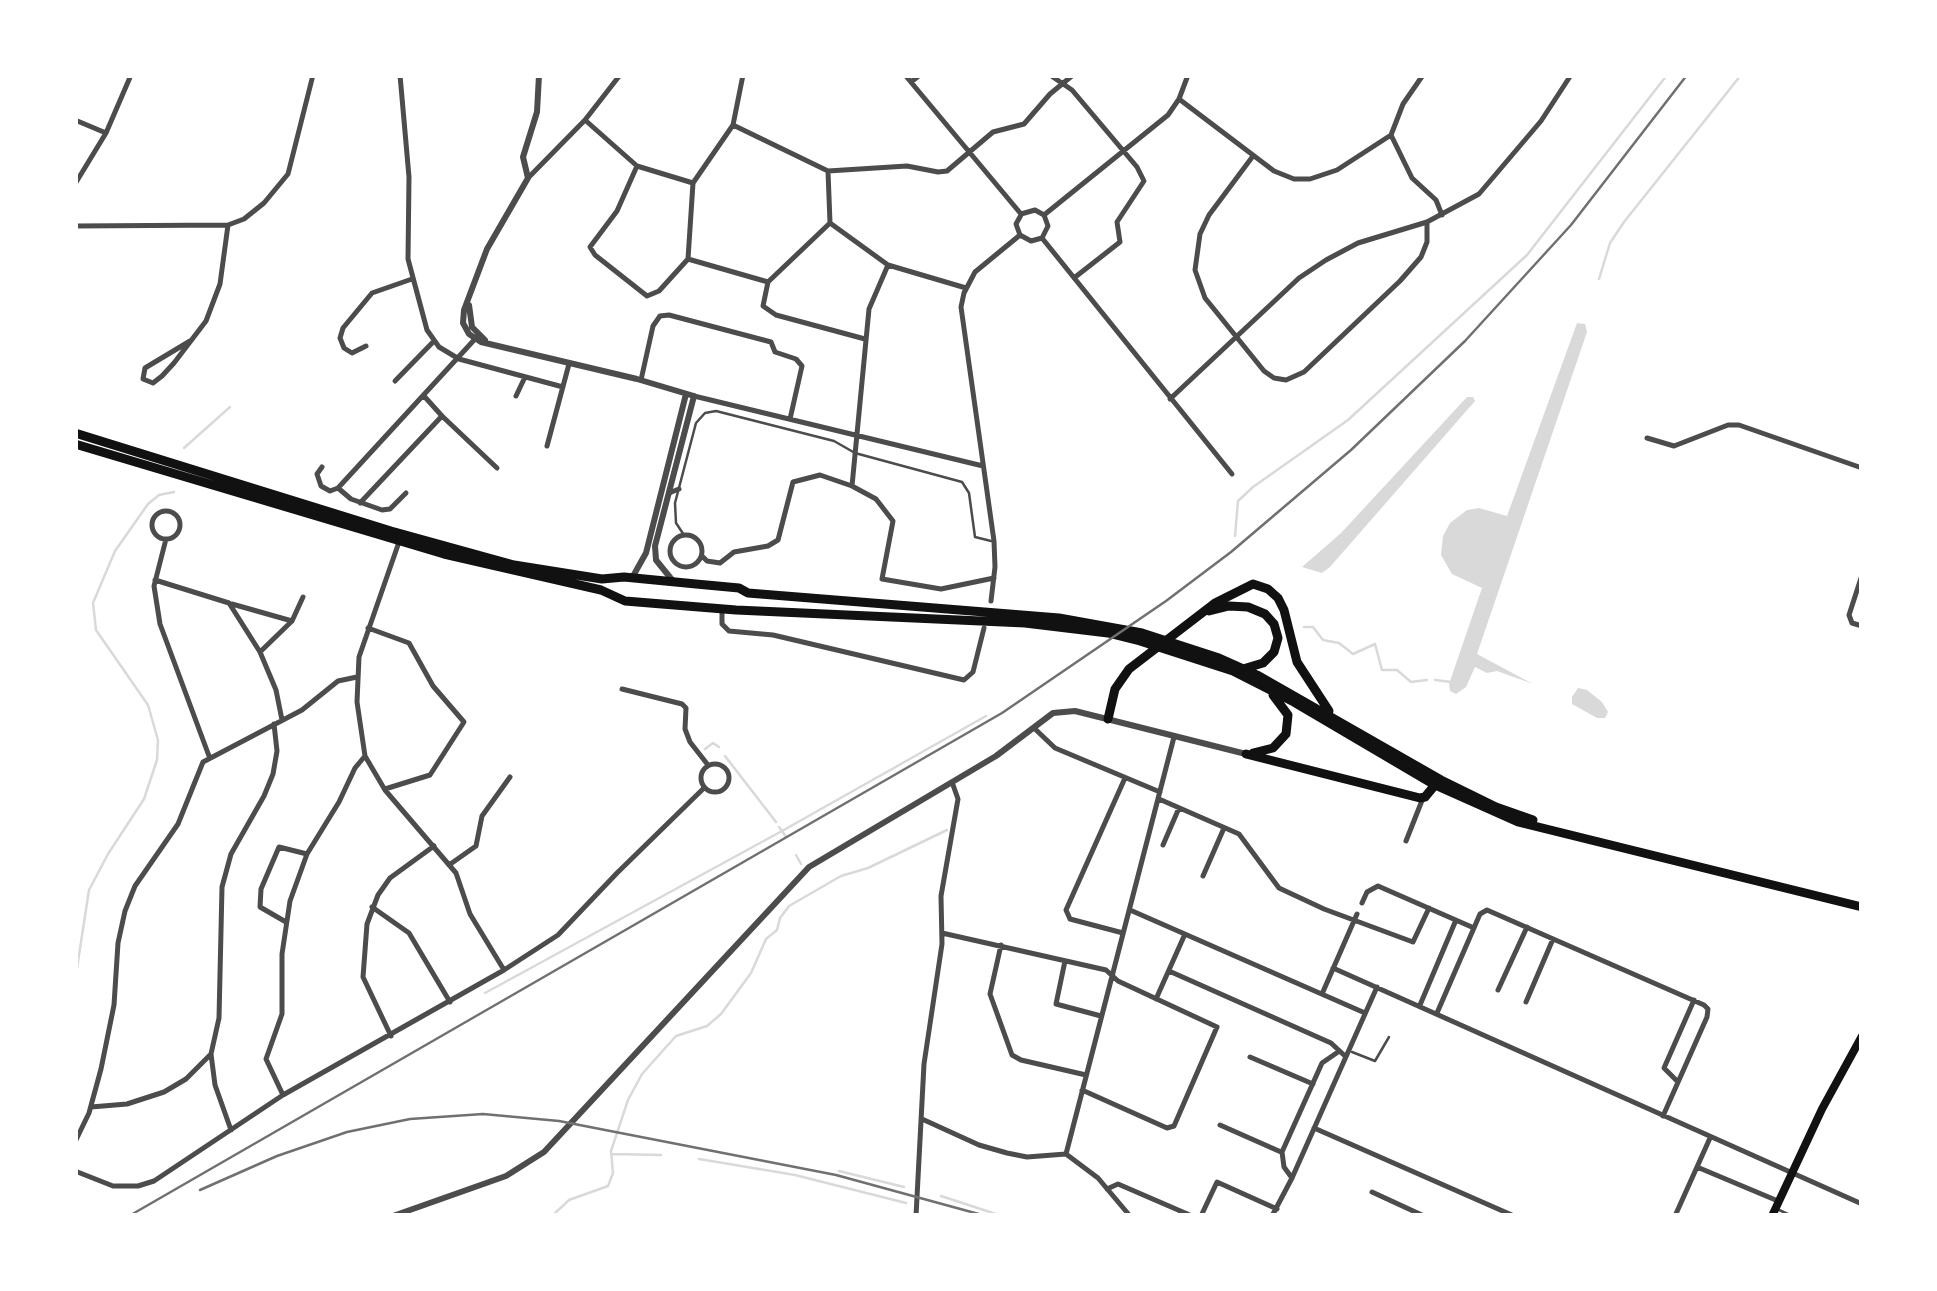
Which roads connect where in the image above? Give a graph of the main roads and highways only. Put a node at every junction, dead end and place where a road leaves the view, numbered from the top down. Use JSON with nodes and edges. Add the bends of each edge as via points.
{"nodes":[{"id":1,"x":75,"y":434,"type":"edge"},
{"id":2,"x":75,"y":444,"type":"edge"},
{"id":3,"x":615,"y":580,"type":"junction"},
{"id":4,"x":1248,"y":586,"type":"junction"},
{"id":5,"x":748,"y":593,"type":"junction"},
{"id":6,"x":612,"y":594,"type":"junction"},
{"id":7,"x":1254,"y":609,"type":"junction"},
{"id":8,"x":743,"y":610,"type":"junction"},
{"id":9,"x":1202,"y":613,"type":"junction"},
{"id":10,"x":976,"y":616,"type":"junction"},
{"id":11,"x":1180,"y":648,"type":"junction"},
{"id":12,"x":1244,"y":669,"type":"junction"},
{"id":13,"x":1258,"y":684,"type":"junction"},
{"id":14,"x":1334,"y":717,"type":"junction"},
{"id":15,"x":1108,"y":719,"type":"road end"},
{"id":16,"x":1435,"y":785,"type":"junction"},
{"id":17,"x":1581,"y":837,"type":"junction"},
{"id":18,"x":1862,"y":907,"type":"edge"},
{"id":19,"x":1862,"y":1036,"type":"edge"},
{"id":20,"x":1775,"y":1209,"type":"edge"}],
"edges":[{"from":1,"to":3,"type":"main road","via":[[470,555]]},
{"from":2,"to":6,"type":"main road","via":[[399,541]]},
{"from":3,"to":5,"type":"main road"},
{"from":3,"to":6,"type":"main road"},
{"from":4,"to":7,"type":"main road"},
{"from":4,"to":9,"type":"main road"},
{"from":4,"to":14,"type":"main road","via":[[1264,586],[1278,598],[1298,662]]},
{"from":5,"to":8,"type":"main road"},
{"from":5,"to":10,"type":"main road"},
{"from":6,"to":8,"type":"main road","via":[[625,601]]},
{"from":7,"to":9,"type":"main road"},
{"from":7,"to":12,"type":"main road","via":[[1272,620],[1278,642],[1268,660]]},
{"from":8,"to":10,"type":"main road"},
{"from":9,"to":15,"type":"main road","via":[[1128,668]]},
{"from":10,"to":11,"type":"main road","via":[[1111,630]]},
{"from":11,"to":12,"type":"main road"},
{"from":11,"to":13,"type":"main road"},
{"from":12,"to":14,"type":"main road"},
{"from":13,"to":16,"type":"main road"},
{"from":13,"to":16,"type":"main road","via":[[1284,706],[1287,729],[1278,746],[1246,754],[1423,798]]},
{"from":14,"to":17,"type":"main road","via":[[1496,807]]},
{"from":16,"to":17,"type":"main road","via":[[1518,822]]},
{"from":17,"to":18,"type":"main road"},
{"from":19,"to":20,"type":"main road"}]}
